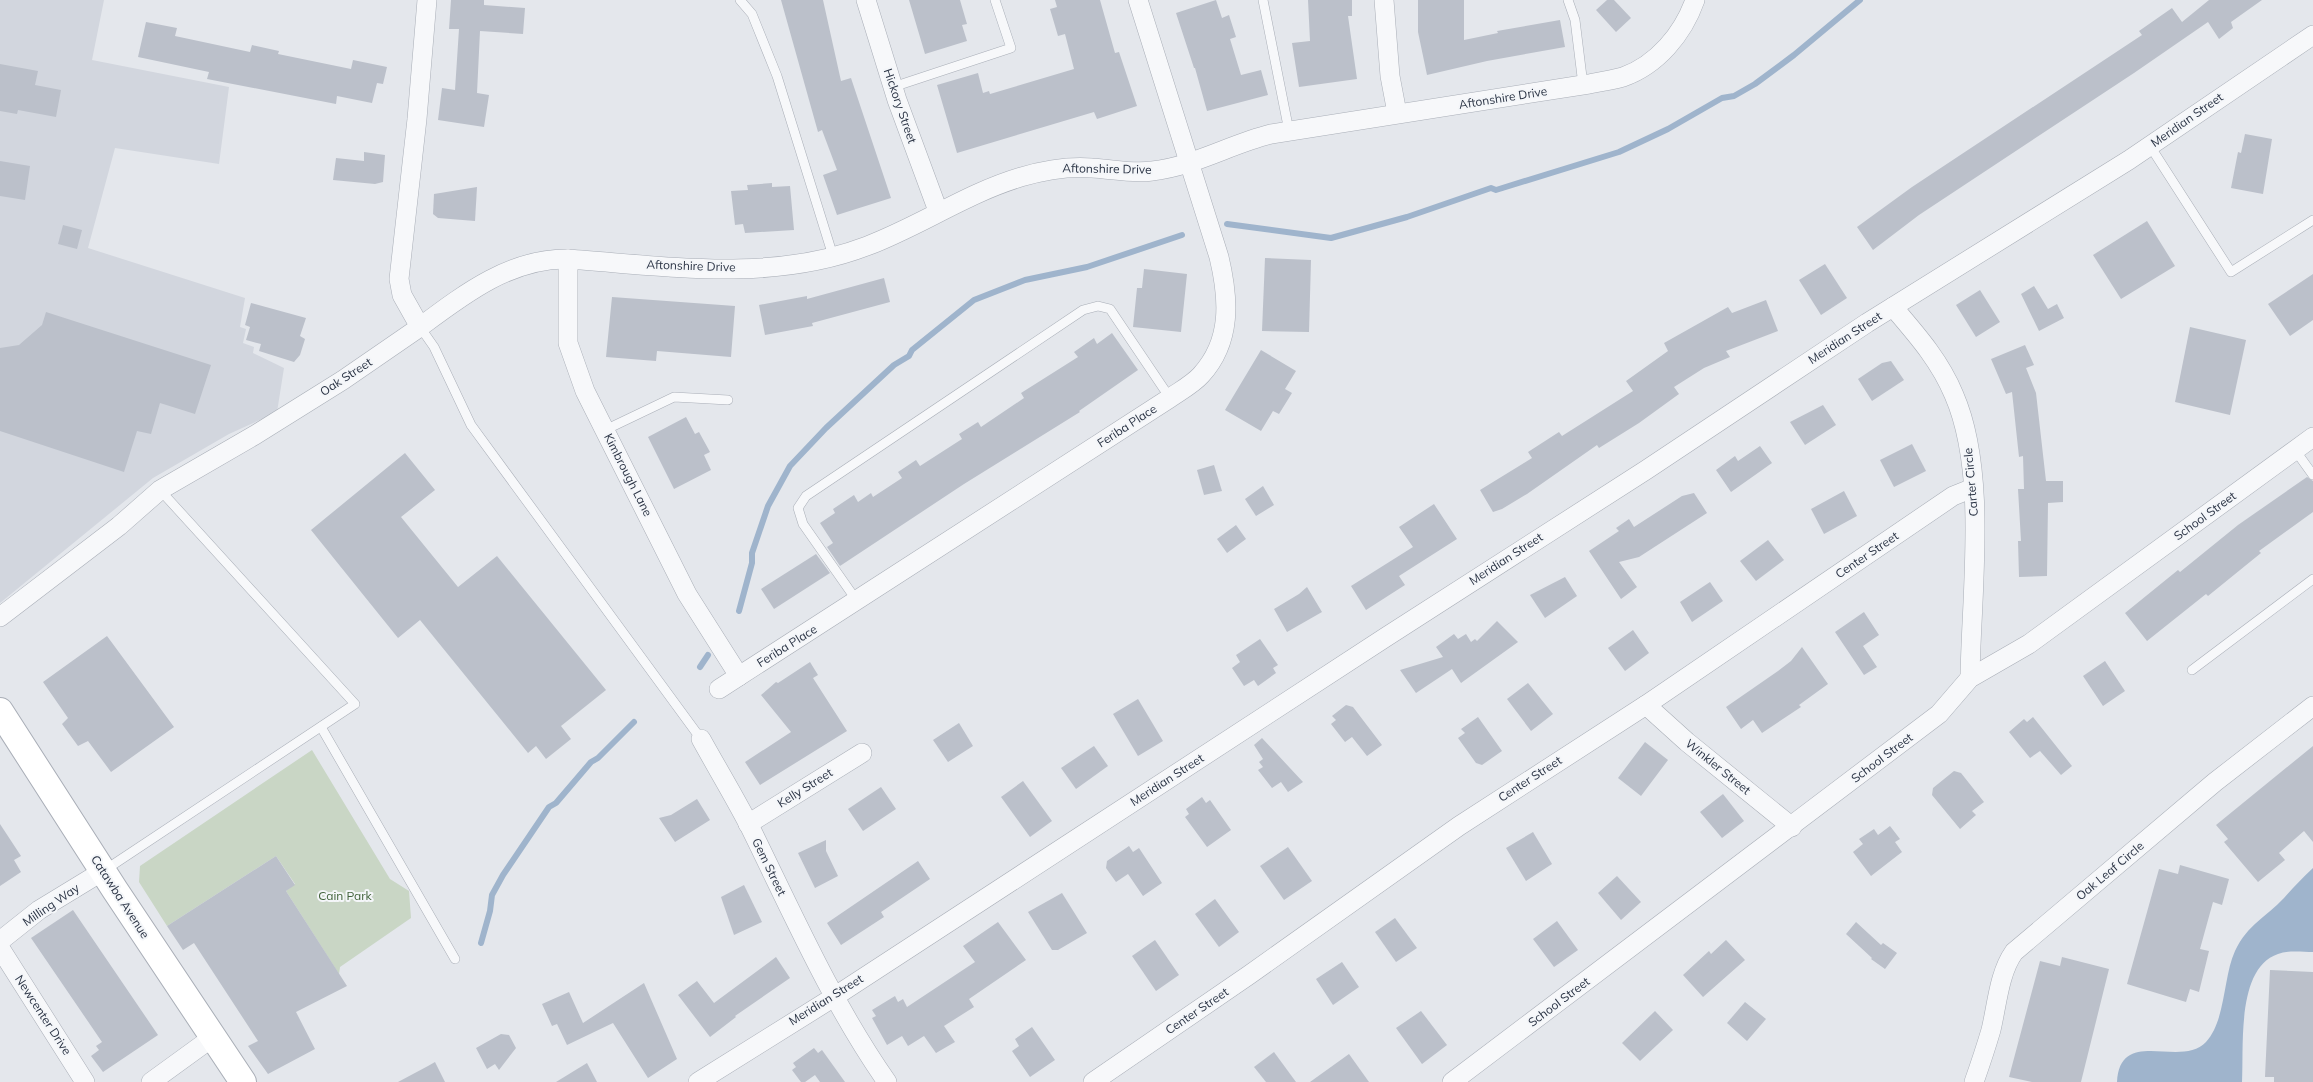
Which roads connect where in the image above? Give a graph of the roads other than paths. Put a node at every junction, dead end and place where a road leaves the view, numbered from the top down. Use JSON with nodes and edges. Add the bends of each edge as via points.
{"nodes":[{"id":1,"x":427,"y":0,"type":"edge"},
{"id":2,"x":740,"y":0,"type":"edge"},
{"id":3,"x":866,"y":0,"type":"edge"},
{"id":4,"x":995,"y":0,"type":"edge"},
{"id":5,"x":1138,"y":0,"type":"edge"},
{"id":6,"x":1263,"y":0,"type":"edge"},
{"id":7,"x":1384,"y":0,"type":"edge"},
{"id":8,"x":1568,"y":0,"type":"edge"},
{"id":9,"x":1695,"y":0,"type":"edge"},
{"id":10,"x":2313,"y":35,"type":"edge"},
{"id":11,"x":1583,"y":85,"type":"junction"},
{"id":12,"x":893,"y":87,"type":"junction"},
{"id":13,"x":1397,"y":114,"type":"junction"},
{"id":14,"x":1289,"y":131,"type":"junction"},
{"id":15,"x":2150,"y":146,"type":"junction"},
{"id":16,"x":1190,"y":161,"type":"junction"},
{"id":17,"x":938,"y":211,"type":"junction"},
{"id":18,"x":2313,"y":220,"type":"edge"},
{"id":19,"x":833,"y":256,"type":"junction"},
{"id":20,"x":568,"y":259,"type":"junction"},
{"id":21,"x":1894,"y":307,"type":"junction"},
{"id":22,"x":420,"y":327,"type":"junction"},
{"id":23,"x":1170,"y":398,"type":"junction"},
{"id":24,"x":728,"y":400,"type":"dead end"},
{"id":25,"x":605,"y":430,"type":"junction"},
{"id":26,"x":2313,"y":437,"type":"edge"},
{"id":27,"x":2295,"y":450,"type":"junction"},
{"id":28,"x":2313,"y":475,"type":"edge"},
{"id":29,"x":1973,"y":488,"type":"junction"},
{"id":30,"x":160,"y":490,"type":"junction"},
{"id":31,"x":2313,"y":578,"type":"edge"},
{"id":32,"x":858,"y":601,"type":"junction"},
{"id":33,"x":0,"y":617,"type":"edge"},
{"id":34,"x":2192,"y":670,"type":"dead end"},
{"id":35,"x":739,"y":676,"type":"junction"},
{"id":36,"x":1970,"y":678,"type":"junction"},
{"id":37,"x":719,"y":689,"type":"dead end"},
{"id":38,"x":1646,"y":705,"type":"junction"},
{"id":39,"x":2313,"y":706,"type":"edge"},
{"id":40,"x":0,"y":711,"type":"edge"},
{"id":41,"x":321,"y":727,"type":"junction"},
{"id":42,"x":701,"y":739,"type":"joint"},
{"id":43,"x":862,"y":753,"type":"dead end"},
{"id":44,"x":748,"y":824,"type":"junction"},
{"id":45,"x":1792,"y":827,"type":"junction"},
{"id":46,"x":102,"y":871,"type":"junction"},
{"id":47,"x":0,"y":941,"type":"edge"},
{"id":48,"x":0,"y":948,"type":"edge"},
{"id":49,"x":455,"y":959,"type":"dead end"},
{"id":50,"x":834,"y":997,"type":"junction"},
{"id":51,"x":213,"y":1037,"type":"junction"},
{"id":52,"x":85,"y":1082,"type":"edge"},
{"id":53,"x":151,"y":1082,"type":"edge"},
{"id":54,"x":243,"y":1082,"type":"edge"},
{"id":55,"x":698,"y":1082,"type":"edge"},
{"id":56,"x":887,"y":1082,"type":"edge"},
{"id":57,"x":1093,"y":1082,"type":"edge"},
{"id":58,"x":1452,"y":1082,"type":"edge"},
{"id":59,"x":1974,"y":1082,"type":"edge"}],
"edges":[{"from":1,"to":22,"type":"street","via":[[399,279],[402,295]]},
{"from":2,"to":19,"type":"lane","via":[[752,14],[777,76]]},
{"from":3,"to":12,"type":"street","name":"Hickory Street"},
{"from":4,"to":12,"type":"lane","via":[[1011,48]]},
{"from":5,"to":16,"type":"street","name":"Feriba Place"},
{"from":6,"to":14,"type":"lane"},
{"from":7,"to":13,"type":"street","via":[[1390,76]]},
{"from":8,"to":11,"type":"lane"},
{"from":9,"to":11,"type":"street","name":"Aftonshire Drive","via":[[1681,30],[1656,58],[1623,76]]},
{"from":10,"to":15,"type":"street","name":"Meridian Street"},
{"from":11,"to":13,"type":"street","name":"Aftonshire Drive"},
{"from":12,"to":17,"type":"street","name":"Hickory Street"},
{"from":13,"to":14,"type":"street","name":"Aftonshire Drive"},
{"from":14,"to":16,"type":"street","name":"Aftonshire Drive","via":[[1243,141]]},
{"from":15,"to":18,"type":"lane","via":[[2231,272]]},
{"from":15,"to":21,"type":"street","name":"Meridian Street"},
{"from":16,"to":17,"type":"street","name":"Aftonshire Drive","via":[[1152,171],[1057,168],[1002,184]]},
{"from":16,"to":23,"type":"street","name":"Feriba Place","via":[[1219,257],[1226,287],[1226,311],[1224,331],[1210,363],[1200,376]]},
{"from":17,"to":19,"type":"street","name":"Aftonshire Drive","via":[[866,246]]},
{"from":19,"to":20,"type":"street","name":"Aftonshire Drive","via":[[809,263],[713,270]]},
{"from":20,"to":22,"type":"street","name":"Aftonshire Drive","via":[[553,258],[506,271],[461,296]]},
{"from":20,"to":25,"type":"street","name":"Kimbrough Lane","via":[[568,343],[585,391]]},
{"from":21,"to":29,"type":"street","name":"Carter Circle","via":[[1937,361],[1955,397],[1966,433]]},
{"from":21,"to":50,"type":"street","name":"Meridian Street"},
{"from":22,"to":30,"type":"street","name":"Oak Street","via":[[343,380]]},
{"from":22,"to":42,"type":"lane","via":[[434,347],[470,425]]},
{"from":23,"to":32,"type":"street","name":"Feriba Place"},
{"from":23,"to":32,"type":"lane","via":[[1110,309],[1098,306],[1083,310],[806,496],[798,508],[803,524]]},
{"from":24,"to":25,"type":"lane","via":[[674,397]]},
{"from":25,"to":35,"type":"street","name":"Kimbrough Lane","via":[[687,594]]},
{"from":26,"to":27,"type":"street","name":"School Street"},
{"from":27,"to":28,"type":"lane"},
{"from":27,"to":36,"type":"street","name":"School Street","via":[[2029,644]]},
{"from":29,"to":36,"type":"street","name":"Carter Circle"},
{"from":29,"to":38,"type":"street","name":"Center Street","via":[[1954,496]]},
{"from":30,"to":33,"type":"street","name":"Oak Street","via":[[119,526]]},
{"from":30,"to":41,"type":"lane","via":[[355,704]]},
{"from":31,"to":34,"type":"lane"},
{"from":32,"to":35,"type":"street","name":"Feriba Place"},
{"from":35,"to":37,"type":"street","name":"Feriba Place"},
{"from":36,"to":45,"type":"street","name":"School Street","via":[[1939,714]]},
{"from":38,"to":45,"type":"street","name":"Winkler Street"},
{"from":38,"to":57,"type":"street","name":"Center Street","via":[[1459,826]]},
{"from":39,"to":59,"type":"street","name":"Oak Leaf Circle","via":[[2215,782],[2014,952],[2008,960]]},
{"from":40,"to":46,"type":"main road","name":"Catawba Avenue"},
{"from":41,"to":46,"type":"lane"},
{"from":41,"to":49,"type":"lane"},
{"from":42,"to":44,"type":"street","name":"Gem Street"},
{"from":43,"to":44,"type":"street","name":"Kelly Street"},
{"from":44,"to":50,"type":"street","name":"Gem Street"},
{"from":45,"to":58,"type":"street","name":"School Street"},
{"from":46,"to":47,"type":"street","name":"Milling Way","via":[[40,910]]},
{"from":46,"to":51,"type":"main road","name":"Catawba Avenue"},
{"from":48,"to":52,"type":"street","name":"Newcenter Drive"},
{"from":50,"to":55,"type":"street","name":"Meridian Street"},
{"from":50,"to":56,"type":"street","name":"Gem Street"},
{"from":51,"to":53,"type":"street"},
{"from":51,"to":54,"type":"main road","name":"Catawba Avenue"}]}
